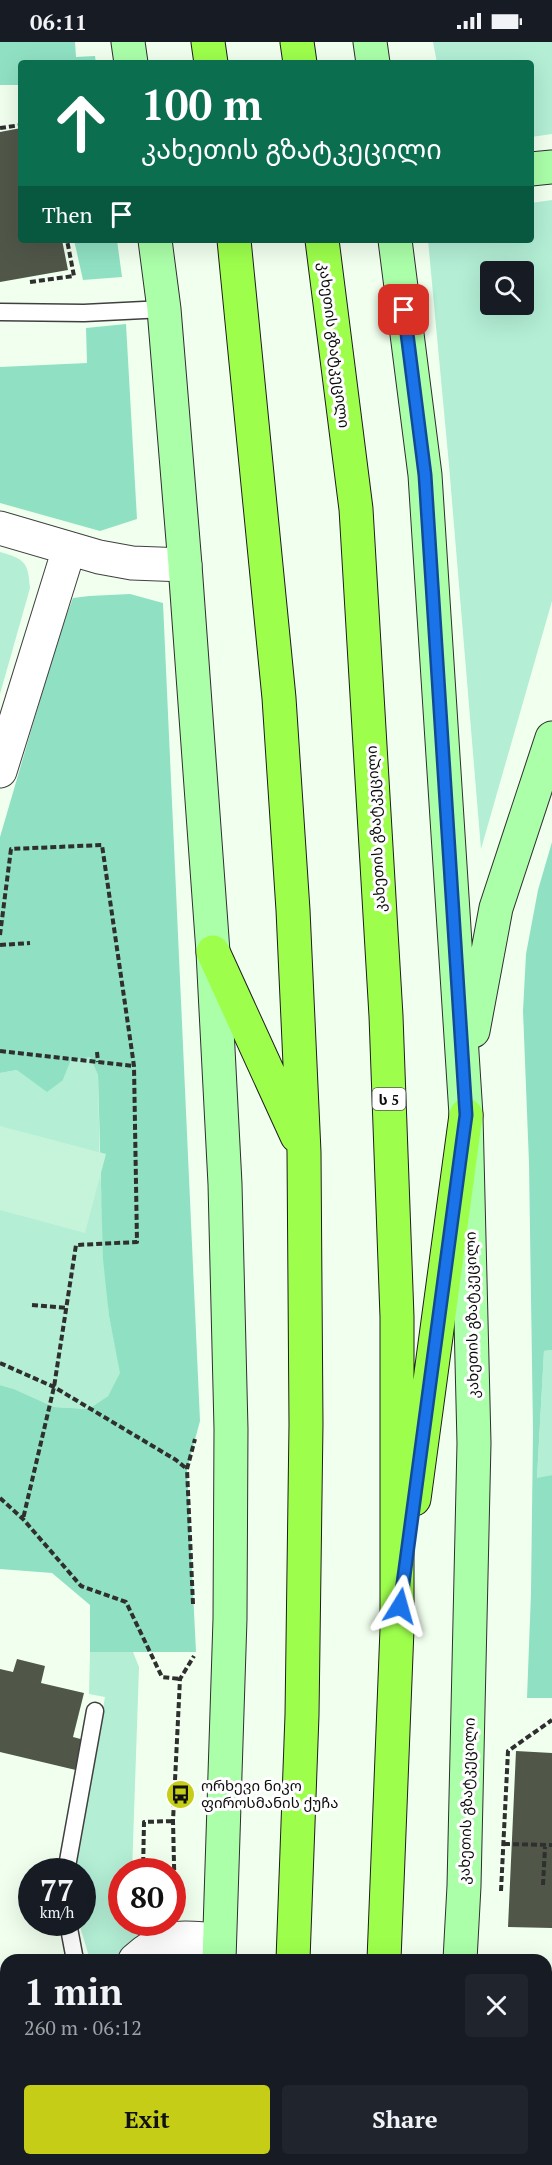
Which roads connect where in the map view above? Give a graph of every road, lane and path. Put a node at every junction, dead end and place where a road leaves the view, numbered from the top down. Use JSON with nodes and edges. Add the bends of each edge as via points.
{"nodes":[{"id":1,"x":128,"y":42,"type":"edge"},
{"id":2,"x":208,"y":42,"type":"edge"},
{"id":3,"x":297,"y":42,"type":"edge"},
{"id":4,"x":370,"y":42,"type":"edge"},
{"id":5,"x":131,"y":60,"type":"edge"},
{"id":6,"x":211,"y":60,"type":"edge"},
{"id":7,"x":300,"y":60,"type":"edge"},
{"id":8,"x":373,"y":60,"type":"edge"},
{"id":9,"x":18,"y":125,"type":"edge"},
{"id":10,"x":0,"y":128,"type":"edge"},
{"id":11,"x":552,"y":167,"type":"edge"},
{"id":12,"x":534,"y":169,"type":"edge"},
{"id":13,"x":68,"y":243,"type":"edge"},
{"id":14,"x":155,"y":243,"type":"edge"},
{"id":15,"x":234,"y":243,"type":"edge"},
{"id":16,"x":322,"y":243,"type":"edge"},
{"id":17,"x":395,"y":243,"type":"edge"},
{"id":18,"x":28,"y":277,"type":"dead end"},
{"id":19,"x":164,"y":309,"type":"junction"},
{"id":20,"x":0,"y":312,"type":"edge"},
{"id":21,"x":0,"y":528,"type":"edge"},
{"id":22,"x":69,"y":549,"type":"junction"},
{"id":23,"x":185,"y":565,"type":"junction"},
{"id":24,"x":552,"y":738,"type":"edge"},
{"id":25,"x":0,"y":771,"type":"edge"},
{"id":26,"x":0,"y":934,"type":"edge"},
{"id":27,"x":30,"y":943,"type":"dead end"},
{"id":28,"x":0,"y":945,"type":"edge"},
{"id":29,"x":213,"y":952,"type":"junction"},
{"id":30,"x":0,"y":1052,"type":"edge"},
{"id":31,"x":97,"y":1052,"type":"dead end"},
{"id":32,"x":98,"y":1062,"type":"junction"},
{"id":33,"x":134,"y":1066,"type":"junction"},
{"id":34,"x":464,"y":1080,"type":"junction"},
{"id":35,"x":466,"y":1115,"type":"junction"},
{"id":36,"x":304,"y":1152,"type":"junction"},
{"id":37,"x":32,"y":1305,"type":"dead end"},
{"id":38,"x":67,"y":1308,"type":"junction"},
{"id":39,"x":0,"y":1364,"type":"edge"},
{"id":40,"x":54,"y":1387,"type":"junction"},
{"id":41,"x":198,"y":1431,"type":"dead end"},
{"id":42,"x":187,"y":1469,"type":"junction"},
{"id":43,"x":0,"y":1498,"type":"edge"},
{"id":44,"x":23,"y":1520,"type":"junction"},
{"id":45,"x":194,"y":1606,"type":"dead end"},
{"id":46,"x":397,"y":1629,"type":"junction"},
{"id":47,"x":196,"y":1652,"type":"dead end"},
{"id":48,"x":180,"y":1679,"type":"junction"},
{"id":49,"x":95,"y":1711,"type":"dead end"},
{"id":50,"x":552,"y":1720,"type":"edge"},
{"id":51,"x":173,"y":1821,"type":"junction"},
{"id":52,"x":504,"y":1844,"type":"junction"},
{"id":53,"x":552,"y":1845,"type":"edge"},
{"id":54,"x":545,"y":1847,"type":"junction"},
{"id":55,"x":69,"y":1858,"type":"edge"},
{"id":56,"x":143,"y":1858,"type":"edge"},
{"id":57,"x":543,"y":1885,"type":"dead end"},
{"id":58,"x":500,"y":1901,"type":"dead end"},
{"id":59,"x":70,"y":1936,"type":"edge"},
{"id":60,"x":176,"y":1938,"type":"junction"},
{"id":61,"x":219,"y":1950,"type":"edge"},
{"id":62,"x":74,"y":1954,"type":"edge"},
{"id":63,"x":141,"y":1954,"type":"edge"},
{"id":64,"x":293,"y":1954,"type":"edge"},
{"id":65,"x":384,"y":1954,"type":"edge"},
{"id":66,"x":460,"y":1954,"type":"edge"}],
"edges":[{"from":1,"to":5,"type":"street"},
{"from":2,"to":6,"type":"highway"},
{"from":3,"to":7,"type":"highway"},
{"from":4,"to":8,"type":"street"},
{"from":9,"to":10,"type":"path"},
{"from":11,"to":12,"type":"street"},
{"from":13,"to":18,"type":"path","via":[[74,276],[30,285]]},
{"from":14,"to":19,"type":"street"},
{"from":15,"to":36,"type":"highway","via":[[279,698]]},
{"from":16,"to":46,"type":"highway","name":"კახეთის გზატკეცილი","number":"ს 5","via":[[356,509],[386,1016],[398,1317]]},
{"from":17,"to":34,"type":"street","name":"კახეთის გზატკეცილი","via":[[425,475]]},
{"from":19,"to":20,"type":"lane"},
{"from":19,"to":23,"type":"street"},
{"from":21,"to":22,"type":"street"},
{"from":22,"to":23,"type":"street","via":[[132,563]]},
{"from":22,"to":25,"type":"street"},
{"from":23,"to":29,"type":"street"},
{"from":24,"to":34,"type":"street","via":[[496,908]]},
{"from":26,"to":33,"type":"path","via":[[11,849],[102,845]]},
{"from":27,"to":28,"type":"path"},
{"from":29,"to":36,"type":"highway"},
{"from":29,"to":61,"type":"street","via":[[225,1184],[231,1429],[230,1619]]},
{"from":30,"to":32,"type":"path"},
{"from":31,"to":32,"type":"path"},
{"from":32,"to":33,"type":"path"},
{"from":33,"to":38,"type":"path","via":[[137,1242],[76,1245]]},
{"from":34,"to":35,"type":"street","name":"კახეთის გზატკეცილი"},
{"from":35,"to":46,"type":"highway"},
{"from":35,"to":66,"type":"street","name":"კახეთის გზატკეცილი","via":[[474,1443]]},
{"from":36,"to":64,"type":"highway","via":[[306,1424]]},
{"from":37,"to":38,"type":"path"},
{"from":38,"to":40,"type":"path"},
{"from":39,"to":40,"type":"path"},
{"from":40,"to":42,"type":"path"},
{"from":40,"to":44,"type":"path"},
{"from":41,"to":42,"type":"path"},
{"from":42,"to":45,"type":"path"},
{"from":43,"to":44,"type":"path"},
{"from":44,"to":48,"type":"path","via":[[81,1586],[126,1602],[162,1677]]},
{"from":46,"to":65,"type":"highway","name":"კახეთის გზატკეცილი","number":"ს 5"},
{"from":47,"to":48,"type":"path"},
{"from":48,"to":51,"type":"path"},
{"from":49,"to":55,"type":"lane"},
{"from":50,"to":52,"type":"path","via":[[508,1751]]},
{"from":51,"to":56,"type":"path","via":[[144,1822]]},
{"from":51,"to":60,"type":"path"},
{"from":52,"to":54,"type":"path"},
{"from":52,"to":58,"type":"path"},
{"from":53,"to":54,"type":"path"},
{"from":54,"to":57,"type":"path"},
{"from":59,"to":62,"type":"lane"},
{"from":60,"to":61,"type":"street"},
{"from":60,"to":63,"type":"street","via":[[163,1940]]}]}
